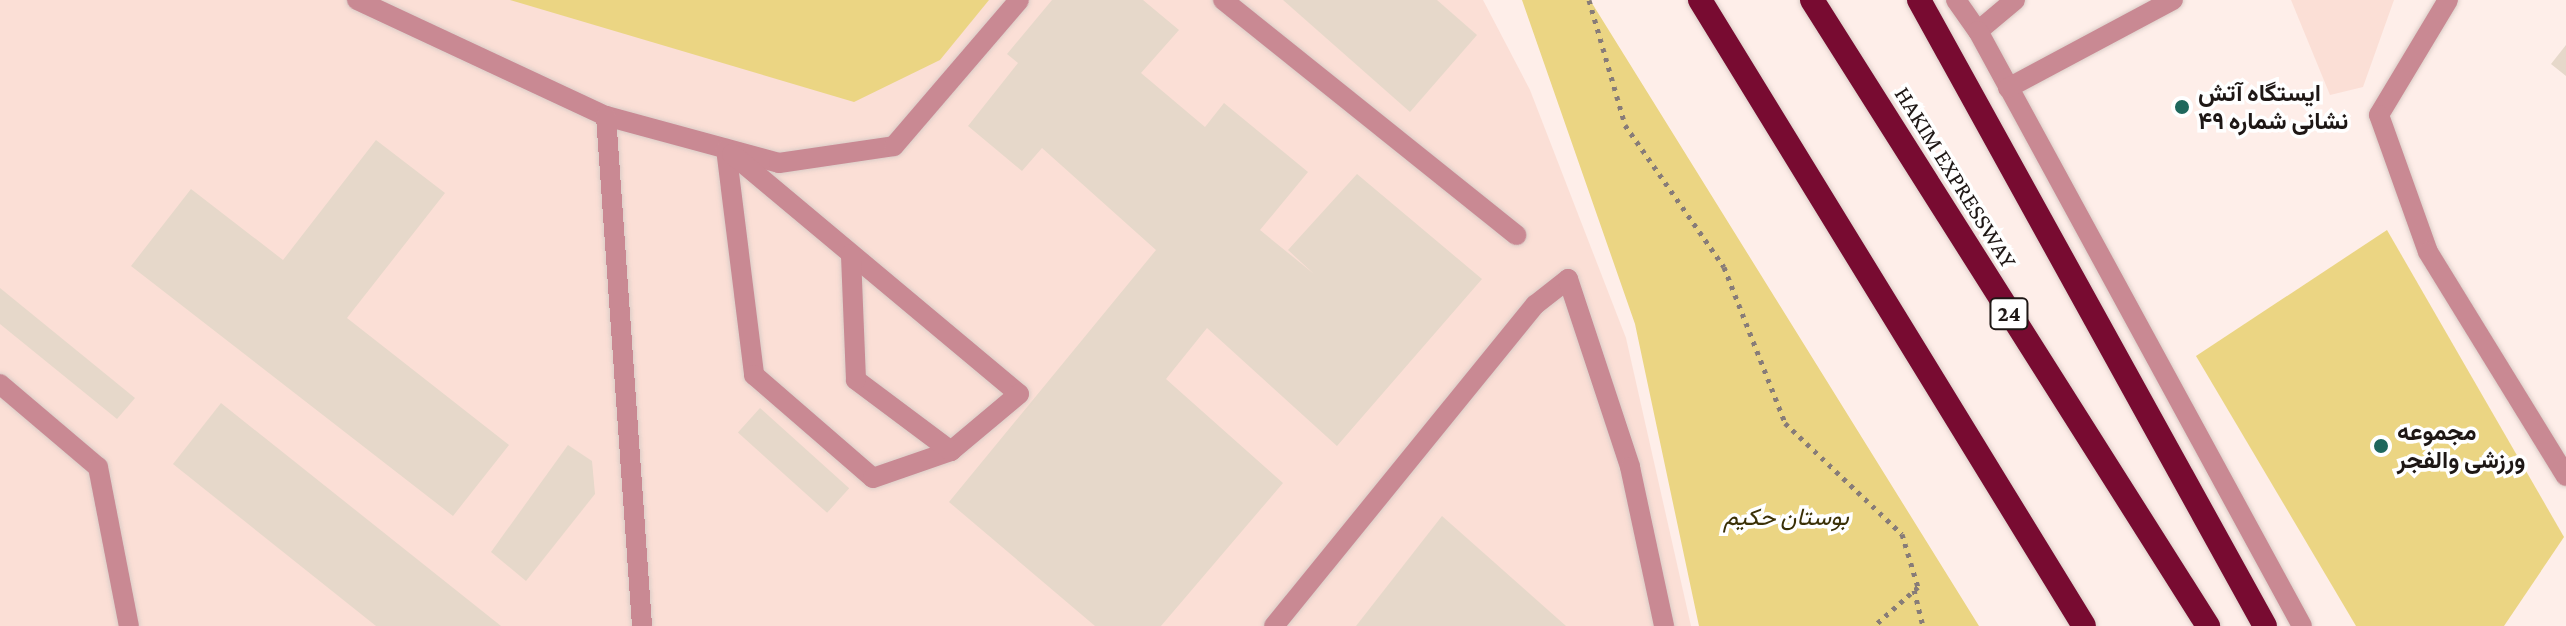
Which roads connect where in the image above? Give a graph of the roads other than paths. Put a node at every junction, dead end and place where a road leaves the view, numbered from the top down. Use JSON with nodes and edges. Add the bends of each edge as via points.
{"nodes":[{"id":1,"x":357,"y":0,"type":"edge"},
{"id":2,"x":1019,"y":0,"type":"edge"},
{"id":3,"x":1223,"y":0,"type":"edge"},
{"id":4,"x":1700,"y":0,"type":"edge"},
{"id":5,"x":1812,"y":0,"type":"edge"},
{"id":6,"x":1919,"y":0,"type":"edge"},
{"id":7,"x":1956,"y":0,"type":"edge"},
{"id":8,"x":2015,"y":0,"type":"edge"},
{"id":9,"x":2173,"y":0,"type":"edge"},
{"id":10,"x":2448,"y":0,"type":"edge"},
{"id":11,"x":1978,"y":31,"type":"junction"},
{"id":12,"x":2008,"y":88,"type":"junction"},
{"id":13,"x":606,"y":116,"type":"junction"},
{"id":14,"x":726,"y":149,"type":"junction"},
{"id":15,"x":1516,"y":235,"type":"dead end"},
{"id":16,"x":851,"y":254,"type":"junction"},
{"id":17,"x":0,"y":384,"type":"edge"},
{"id":18,"x":951,"y":451,"type":"junction"},
{"id":19,"x":2566,"y":476,"type":"edge"},
{"id":20,"x":129,"y":626,"type":"edge"},
{"id":21,"x":642,"y":626,"type":"edge"},
{"id":22,"x":1274,"y":626,"type":"edge"},
{"id":23,"x":1664,"y":626,"type":"edge"},
{"id":24,"x":2084,"y":626,"type":"edge"},
{"id":25,"x":2208,"y":626,"type":"edge"},
{"id":26,"x":2265,"y":626,"type":"edge"},
{"id":27,"x":2302,"y":626,"type":"edge"}],
"edges":[{"from":1,"to":13,"type":"lane"},
{"from":2,"to":14,"type":"lane","via":[[894,146],[779,163]]},
{"from":3,"to":15,"type":"lane"},
{"from":4,"to":24,"type":"highway"},
{"from":5,"to":25,"type":"highway","name":"HAKIM EXPRESSWAY","number":"24"},
{"from":6,"to":26,"type":"highway"},
{"from":7,"to":11,"type":"lane"},
{"from":8,"to":11,"type":"lane"},
{"from":9,"to":12,"type":"lane"},
{"from":10,"to":19,"type":"lane","via":[[2379,115],[2428,252]]},
{"from":11,"to":12,"type":"lane"},
{"from":12,"to":27,"type":"lane"},
{"from":13,"to":14,"type":"lane"},
{"from":13,"to":21,"type":"lane"},
{"from":14,"to":16,"type":"lane"},
{"from":14,"to":18,"type":"lane","via":[[754,375],[873,478]]},
{"from":16,"to":18,"type":"lane","via":[[856,380]]},
{"from":16,"to":18,"type":"lane","via":[[1019,394]]},
{"from":17,"to":20,"type":"lane","via":[[98,467]]},
{"from":22,"to":23,"type":"lane","via":[[1535,305],[1568,279],[1630,467]]}]}
